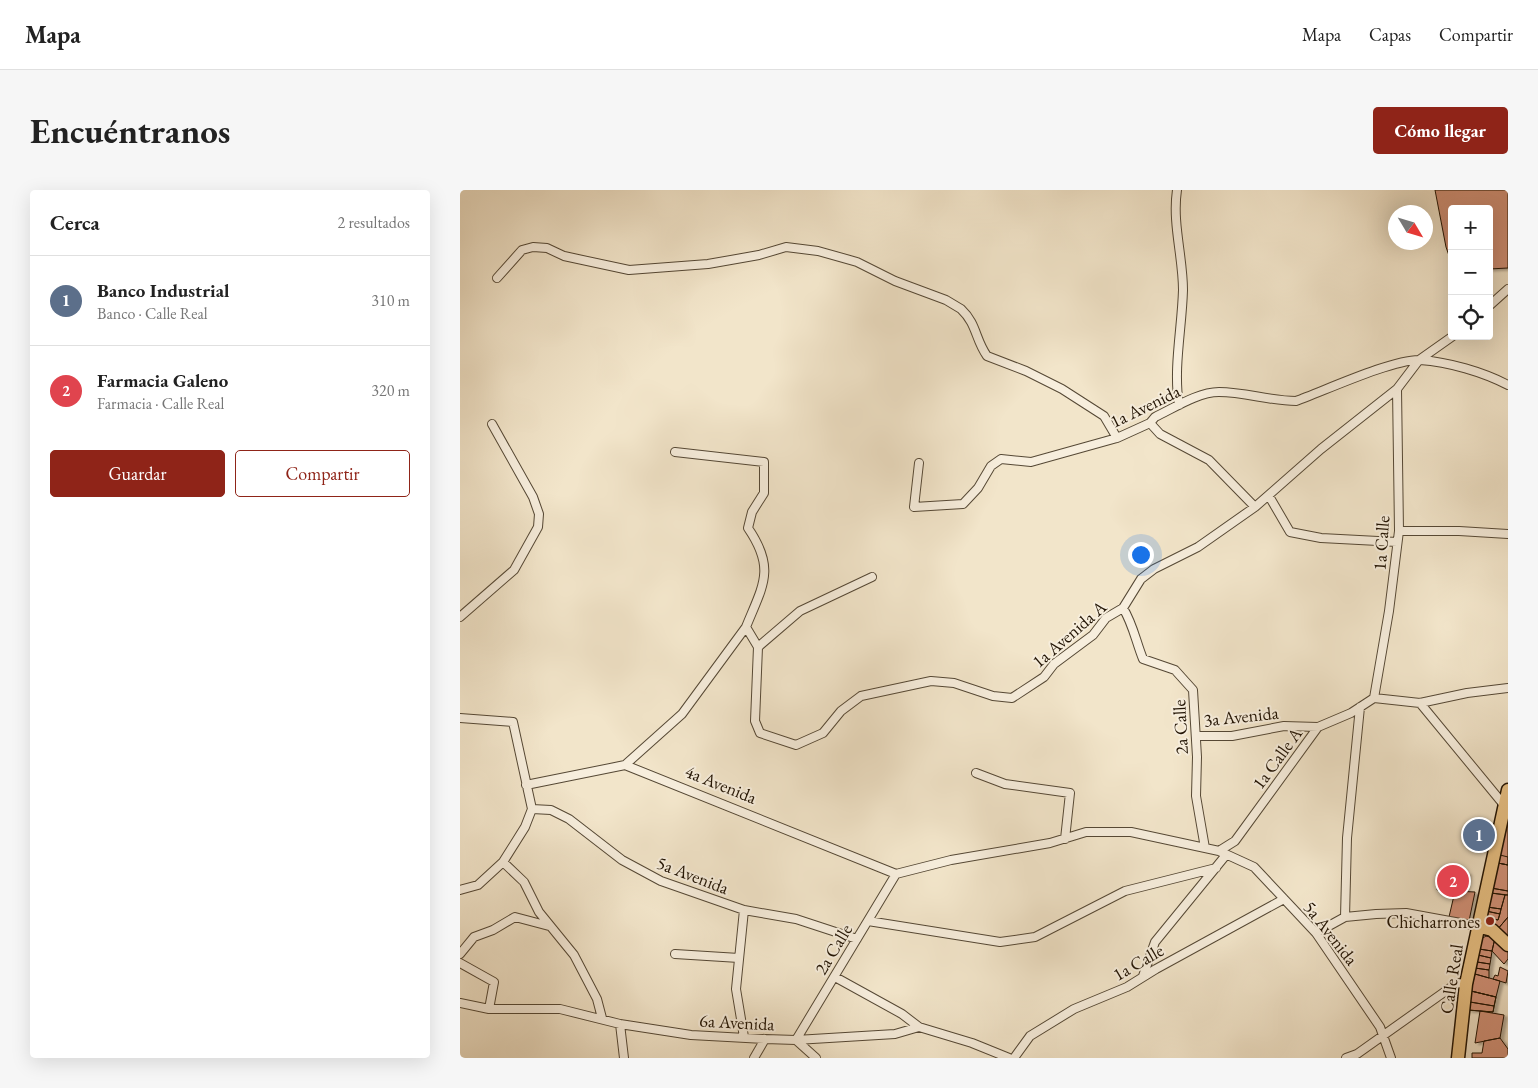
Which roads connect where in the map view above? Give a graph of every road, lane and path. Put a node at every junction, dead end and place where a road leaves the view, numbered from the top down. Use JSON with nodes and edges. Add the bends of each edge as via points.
{"nodes":[{"id":1,"x":1177,"y":190,"type":"edge"},
{"id":2,"x":498,"y":278,"type":"dead end"},
{"id":3,"x":1508,"y":289,"type":"edge"},
{"id":4,"x":1493,"y":302,"type":"edge"},
{"id":5,"x":1448,"y":340,"type":"edge"},
{"id":6,"x":1419,"y":360,"type":"junction"},
{"id":7,"x":1508,"y":385,"type":"edge"},
{"id":8,"x":1396,"y":389,"type":"junction"},
{"id":9,"x":1178,"y":405,"type":"junction"},
{"id":10,"x":1150,"y":423,"type":"junction"},
{"id":11,"x":492,"y":424,"type":"dead end"},
{"id":12,"x":1117,"y":438,"type":"junction"},
{"id":13,"x":674,"y":452,"type":"dead end"},
{"id":14,"x":919,"y":463,"type":"dead end"},
{"id":15,"x":1269,"y":496,"type":"junction"},
{"id":16,"x":1255,"y":507,"type":"junction"},
{"id":17,"x":1399,"y":531,"type":"junction"},
{"id":18,"x":1508,"y":534,"type":"edge"},
{"id":19,"x":1397,"y":542,"type":"junction"},
{"id":20,"x":872,"y":577,"type":"dead end"},
{"id":21,"x":1123,"y":608,"type":"junction"},
{"id":22,"x":460,"y":617,"type":"edge"},
{"id":23,"x":746,"y":627,"type":"junction"},
{"id":24,"x":758,"y":647,"type":"junction"},
{"id":25,"x":1508,"y":688,"type":"edge"},
{"id":26,"x":1374,"y":698,"type":"junction"},
{"id":27,"x":1420,"y":703,"type":"junction"},
{"id":28,"x":1360,"y":707,"type":"junction"},
{"id":29,"x":460,"y":718,"type":"edge"},
{"id":30,"x":1318,"y":727,"type":"junction"},
{"id":31,"x":1196,"y":736,"type":"junction"},
{"id":32,"x":625,"y":765,"type":"junction"},
{"id":33,"x":976,"y":773,"type":"dead end"},
{"id":34,"x":526,"y":785,"type":"junction"},
{"id":35,"x":1508,"y":790,"type":"edge"},
{"id":36,"x":1504,"y":805,"type":"junction"},
{"id":37,"x":532,"y":809,"type":"junction"},
{"id":38,"x":1065,"y":838,"type":"junction"},
{"id":39,"x":1204,"y":848,"type":"junction"},
{"id":40,"x":1222,"y":853,"type":"junction"},
{"id":41,"x":503,"y":862,"type":"junction"},
{"id":42,"x":1216,"y":868,"type":"junction"},
{"id":43,"x":896,"y":874,"type":"junction"},
{"id":44,"x":460,"y":890,"type":"edge"},
{"id":45,"x":1284,"y":899,"type":"junction"},
{"id":46,"x":744,"y":910,"type":"junction"},
{"id":47,"x":1345,"y":917,"type":"junction"},
{"id":48,"x":868,"y":921,"type":"junction"},
{"id":49,"x":549,"y":926,"type":"junction"},
{"id":50,"x":1477,"y":926,"type":"junction"},
{"id":51,"x":1316,"y":933,"type":"junction"},
{"id":52,"x":857,"y":939,"type":"junction"},
{"id":53,"x":1508,"y":945,"type":"edge"},
{"id":54,"x":460,"y":954,"type":"edge"},
{"id":55,"x":675,"y":954,"type":"dead end"},
{"id":56,"x":739,"y":958,"type":"junction"},
{"id":57,"x":460,"y":963,"type":"edge"},
{"id":58,"x":1143,"y":976,"type":"junction"},
{"id":59,"x":835,"y":977,"type":"junction"},
{"id":60,"x":1466,"y":984,"type":"junction"},
{"id":61,"x":460,"y":1003,"type":"edge"},
{"id":62,"x":489,"y":1009,"type":"junction"},
{"id":63,"x":602,"y":1018,"type":"junction"},
{"id":64,"x":620,"y":1024,"type":"junction"},
{"id":65,"x":919,"y":1027,"type":"junction"},
{"id":66,"x":744,"y":1036,"type":"junction"},
{"id":67,"x":1383,"y":1036,"type":"junction"},
{"id":68,"x":765,"y":1039,"type":"junction"},
{"id":69,"x":796,"y":1040,"type":"junction"},
{"id":70,"x":1005,"y":1057,"type":"edge"},
{"id":71,"x":624,"y":1058,"type":"edge"},
{"id":72,"x":754,"y":1058,"type":"edge"},
{"id":73,"x":816,"y":1058,"type":"edge"},
{"id":74,"x":1014,"y":1058,"type":"edge"},
{"id":75,"x":1346,"y":1058,"type":"edge"},
{"id":76,"x":1391,"y":1058,"type":"edge"},
{"id":77,"x":1458,"y":1058,"type":"edge"}],
"edges":[{"from":1,"to":9,"type":"street","via":[[1177,231],[1183,288],[1176,386]]},
{"from":2,"to":12,"type":"street","via":[[522,250],[533,247],[629,270],[708,264],[786,247],[846,258],[961,309],[971,318],[987,356],[1062,389],[1104,416]]},
{"from":3,"to":4,"type":"street"},
{"from":5,"to":6,"type":"street","name":"1a Avenida"},
{"from":6,"to":7,"type":"street","name":"1a Avenida","via":[[1478,371]]},
{"from":6,"to":8,"type":"street","name":"1a Avenida A"},
{"from":6,"to":9,"type":"street","name":"1a Avenida","via":[[1400,363],[1296,401],[1219,392],[1204,394]]},
{"from":8,"to":15,"type":"street","name":"1a Avenida A"},
{"from":8,"to":17,"type":"street","name":"1a Calle"},
{"from":9,"to":10,"type":"street","name":"1a Avenida"},
{"from":10,"to":12,"type":"street","name":"1a Avenida"},
{"from":10,"to":16,"type":"street","via":[[1160,434],[1209,460]]},
{"from":11,"to":22,"type":"street","via":[[534,498],[539,514],[538,527],[514,570]]},
{"from":12,"to":14,"type":"street","name":"1a Avenida","via":[[1031,462],[1001,459],[991,466],[978,488],[963,504],[914,507]]},
{"from":13,"to":23,"type":"street","via":[[764,462],[764,493],[752,512],[748,528],[760,546],[765,564],[764,584]]},
{"from":15,"to":16,"type":"street","name":"1a Avenida A"},
{"from":15,"to":19,"type":"street","via":[[1290,532],[1321,538]]},
{"from":16,"to":21,"type":"street","name":"1a Avenida A","via":[[1198,547],[1154,569],[1141,579]]},
{"from":17,"to":18,"type":"street"},
{"from":17,"to":19,"type":"street","name":"1a Calle"},
{"from":19,"to":26,"type":"street","name":"1a Calle"},
{"from":20,"to":24,"type":"street","via":[[800,611]]},
{"from":21,"to":24,"type":"street","name":"1a Avenida A","via":[[1106,618],[1093,635],[1054,664],[1044,677],[1012,698],[993,696],[954,683],[931,681],[861,696],[841,711],[824,733],[796,745],[760,733],[755,721]]},
{"from":21,"to":31,"type":"street","name":"2a Calle","via":[[1131,621],[1143,659],[1175,670],[1193,690]]},
{"from":23,"to":24,"type":"street"},
{"from":23,"to":32,"type":"street","via":[[682,714]]},
{"from":25,"to":27,"type":"street"},
{"from":26,"to":27,"type":"street"},
{"from":26,"to":28,"type":"street","name":"1a Calle A"},
{"from":27,"to":36,"type":"street"},
{"from":28,"to":30,"type":"street","name":"1a Calle A"},
{"from":28,"to":47,"type":"street","via":[[1347,838]]},
{"from":29,"to":34,"type":"street","via":[[513,722]]},
{"from":30,"to":31,"type":"street","name":"3a Avenida","via":[[1284,726],[1232,736]]},
{"from":30,"to":40,"type":"street","name":"1a Calle A","via":[[1235,841]]},
{"from":31,"to":39,"type":"street","name":"2a Calle","via":[[1196,796]]},
{"from":32,"to":34,"type":"street"},
{"from":32,"to":43,"type":"street","name":"4a Avenida"},
{"from":33,"to":38,"type":"street","via":[[1005,784],[1070,793]]},
{"from":34,"to":37,"type":"street"},
{"from":35,"to":36,"type":"main road","name":"Calle Real"},
{"from":36,"to":50,"type":"main road","name":"Calle Real"},
{"from":37,"to":41,"type":"street"},
{"from":37,"to":46,"type":"street","name":"5a Avenida","via":[[551,810],[569,819],[622,860],[661,880]]},
{"from":38,"to":39,"type":"street","name":"5a Avenida","via":[[1086,832],[1131,832]]},
{"from":38,"to":43,"type":"street","name":"5a Avenida"},
{"from":39,"to":40,"type":"street","name":"5a Avenida"},
{"from":40,"to":42,"type":"street","name":"1a Calle A"},
{"from":40,"to":45,"type":"street","name":"5a Avenida","via":[[1254,867]]},
{"from":41,"to":44,"type":"street","via":[[478,885]]},
{"from":41,"to":49,"type":"street","via":[[524,882]]},
{"from":42,"to":48,"type":"street","via":[[1125,891],[1035,937],[1000,942]]},
{"from":42,"to":58,"type":"street","name":"1a Calle A","via":[[1155,942]]},
{"from":43,"to":48,"type":"street","name":"2a Calle"},
{"from":45,"to":51,"type":"street","name":"5a Avenida"},
{"from":45,"to":58,"type":"street","name":"1a Calle"},
{"from":46,"to":52,"type":"street","name":"5a Avenida","via":[[796,919]]},
{"from":46,"to":56,"type":"street"},
{"from":47,"to":50,"type":"street","via":[[1406,913]]},
{"from":47,"to":51,"type":"street"},
{"from":48,"to":52,"type":"street","name":"2a Calle"},
{"from":49,"to":54,"type":"street","via":[[515,917],[474,938]]},
{"from":49,"to":63,"type":"street","via":[[574,955],[597,1000]]},
{"from":50,"to":53,"type":"main road","via":[[1492,930]]},
{"from":50,"to":60,"type":"main road","name":"Calle Real"},
{"from":51,"to":67,"type":"street","name":"5a Avenida","via":[[1380,1026]]},
{"from":52,"to":59,"type":"street","name":"2a Calle"},
{"from":55,"to":56,"type":"street"},
{"from":56,"to":66,"type":"street","via":[[736,989]]},
{"from":57,"to":62,"type":"street","via":[[494,982]]},
{"from":58,"to":74,"type":"street","name":"1a Calle","via":[[1127,988],[1074,1009],[1030,1036]]},
{"from":59,"to":65,"type":"street"},
{"from":59,"to":69,"type":"street","name":"2a Calle"},
{"from":60,"to":67,"type":"street","via":[[1457,982]]},
{"from":60,"to":77,"type":"main road","name":"Calle Real"},
{"from":61,"to":62,"type":"street","name":"6a Avenida"},
{"from":62,"to":63,"type":"street","name":"6a Avenida","via":[[560,1009]]},
{"from":63,"to":64,"type":"street","name":"6a Avenida"},
{"from":64,"to":66,"type":"street","name":"6a Avenida","via":[[691,1035]]},
{"from":64,"to":71,"type":"street"},
{"from":65,"to":69,"type":"street","name":"6a Avenida","via":[[895,1034]]},
{"from":65,"to":70,"type":"street"},
{"from":66,"to":68,"type":"street","name":"6a Avenida"},
{"from":67,"to":75,"type":"street"},
{"from":67,"to":76,"type":"street","name":"5a Avenida"},
{"from":68,"to":69,"type":"street","name":"6a Avenida"},
{"from":68,"to":72,"type":"street"},
{"from":69,"to":73,"type":"street"}]}
